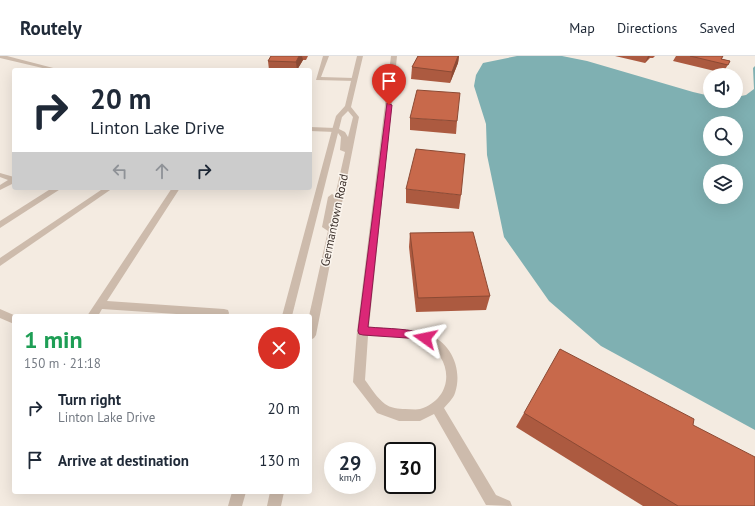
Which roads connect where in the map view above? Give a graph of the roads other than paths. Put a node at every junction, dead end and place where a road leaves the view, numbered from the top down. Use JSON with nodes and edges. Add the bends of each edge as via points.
{"nodes":[{"id":1,"x":0,"y":56,"type":"edge"},
{"id":2,"x":326,"y":56,"type":"edge"},
{"id":3,"x":360,"y":56,"type":"edge"},
{"id":4,"x":394,"y":56,"type":"edge"},
{"id":5,"x":50,"y":68,"type":"edge"},
{"id":6,"x":354,"y":80,"type":"junction"},
{"id":7,"x":348,"y":107,"type":"junction"},
{"id":8,"x":312,"y":129,"type":"edge"},
{"id":9,"x":335,"y":130,"type":"junction"},
{"id":10,"x":0,"y":175,"type":"edge"},
{"id":11,"x":12,"y":179,"type":"edge"},
{"id":12,"x":12,"y":181,"type":"edge"},
{"id":13,"x":0,"y":188,"type":"edge"},
{"id":14,"x":55,"y":190,"type":"edge"},
{"id":15,"x":106,"y":190,"type":"edge"},
{"id":16,"x":175,"y":190,"type":"edge"},
{"id":17,"x":0,"y":225,"type":"edge"},
{"id":18,"x":332,"y":230,"type":"junction"},
{"id":19,"x":0,"y":263,"type":"edge"},
{"id":20,"x":99,"y":305,"type":"junction"},
{"id":21,"x":0,"y":313,"type":"edge"},
{"id":22,"x":224,"y":313,"type":"dead end"},
{"id":23,"x":93,"y":314,"type":"edge"},
{"id":24,"x":288,"y":314,"type":"edge"},
{"id":25,"x":12,"y":319,"type":"edge"},
{"id":26,"x":312,"y":325,"type":"edge"},
{"id":27,"x":363,"y":331,"type":"junction"},
{"id":28,"x":437,"y":407,"type":"junction"},
{"id":29,"x":239,"y":494,"type":"edge"},
{"id":30,"x":277,"y":494,"type":"edge"},
{"id":31,"x":236,"y":506,"type":"edge"},
{"id":32,"x":274,"y":506,"type":"edge"},
{"id":33,"x":505,"y":506,"type":"edge"}],
"edges":[{"from":1,"to":5,"type":"street"},
{"from":2,"to":6,"type":"street","via":[[318,79]]},
{"from":3,"to":6,"type":"street","name":"Germantown Road"},
{"from":4,"to":27,"type":"street"},
{"from":6,"to":7,"type":"street","name":"Germantown Road"},
{"from":7,"to":9,"type":"street","name":"Germantown Road","via":[[339,116]]},
{"from":7,"to":18,"type":"street","name":"Germantown Road","via":[[356,117]]},
{"from":8,"to":9,"type":"street"},
{"from":9,"to":18,"type":"street","via":[[343,133],[345,137],[326,226]]},
{"from":9,"to":24,"type":"street","name":"Germantown Road"},
{"from":10,"to":11,"type":"street"},
{"from":12,"to":13,"type":"street"},
{"from":14,"to":17,"type":"street"},
{"from":15,"to":19,"type":"street"},
{"from":16,"to":20,"type":"street"},
{"from":18,"to":26,"type":"street","name":"Germantown Road"},
{"from":20,"to":22,"type":"street"},
{"from":20,"to":23,"type":"street"},
{"from":21,"to":25,"type":"street"},
{"from":27,"to":28,"type":"street","via":[[359,382],[380,409],[399,415],[420,415]]},
{"from":27,"to":28,"type":"street","via":[[407,334],[425,338],[439,347],[450,361],[453,377],[449,393]]},
{"from":28,"to":33,"type":"street","via":[[491,500]]},
{"from":29,"to":31,"type":"street"},
{"from":30,"to":32,"type":"street"}]}
